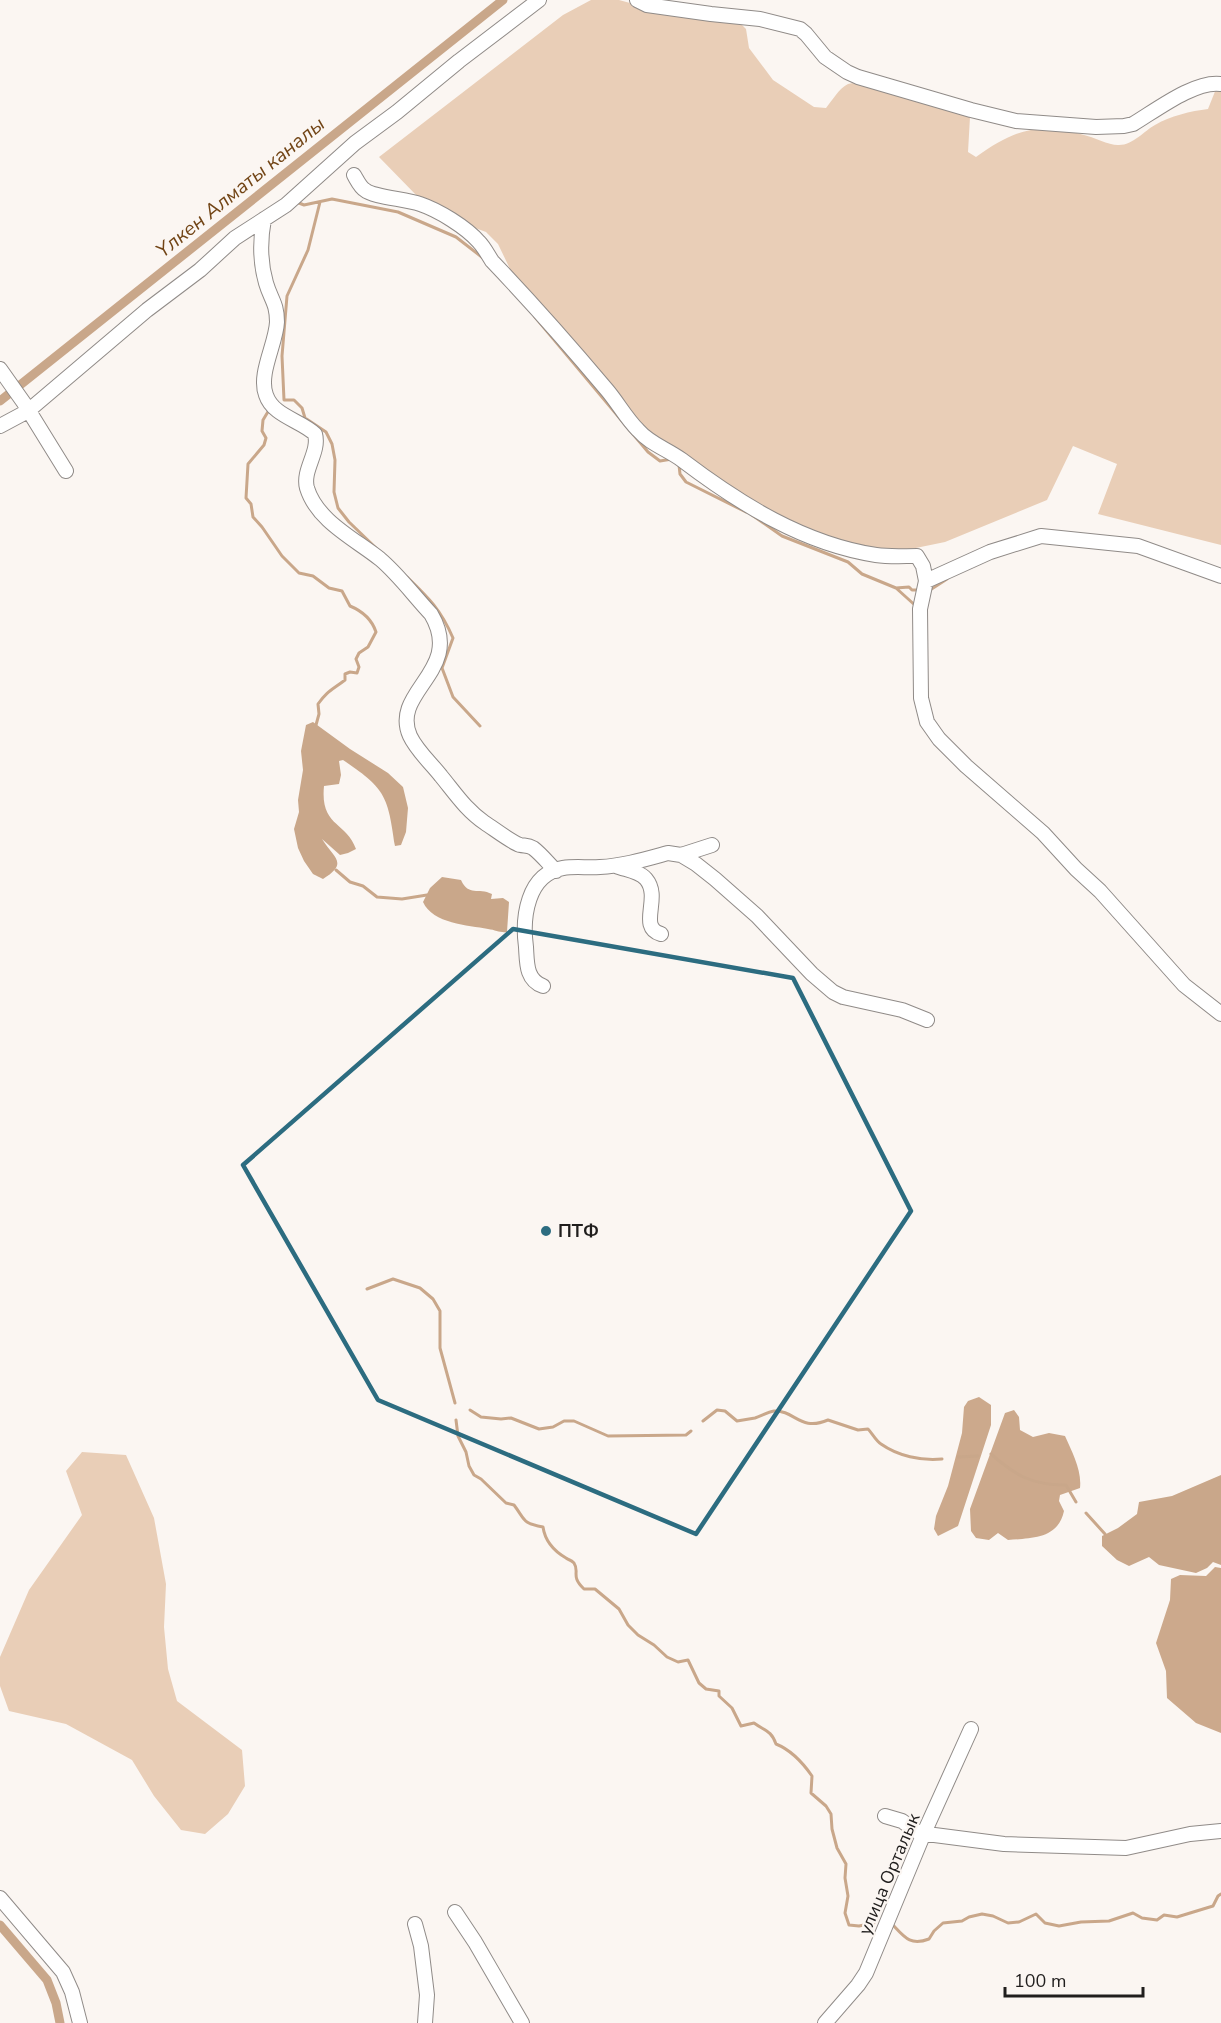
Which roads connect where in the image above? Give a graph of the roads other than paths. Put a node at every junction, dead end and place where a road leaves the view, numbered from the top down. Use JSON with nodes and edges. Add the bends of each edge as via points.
{"nodes":[{"id":1,"x":540,"y":0,"type":"edge"},
{"id":2,"x":637,"y":0,"type":"edge"},
{"id":3,"x":1221,"y":84,"type":"edge"},
{"id":4,"x":354,"y":175,"type":"dead end"},
{"id":5,"x":264,"y":219,"type":"junction"},
{"id":6,"x":235,"y":238,"type":"junction"},
{"id":7,"x":261,"y":246,"type":"junction"},
{"id":8,"x":0,"y":369,"type":"edge"},
{"id":9,"x":26,"y":407,"type":"junction"},
{"id":10,"x":0,"y":426,"type":"edge"},
{"id":11,"x":66,"y":471,"type":"dead end"},
{"id":12,"x":1221,"y":576,"type":"edge"},
{"id":13,"x":926,"y":581,"type":"junction"},
{"id":14,"x":712,"y":845,"type":"dead end"},
{"id":15,"x":681,"y":855,"type":"junction"},
{"id":16,"x":614,"y":865,"type":"junction"},
{"id":17,"x":556,"y":871,"type":"junction"},
{"id":18,"x":661,"y":934,"type":"dead end"},
{"id":19,"x":543,"y":986,"type":"dead end"},
{"id":20,"x":1221,"y":1014,"type":"edge"},
{"id":21,"x":927,"y":1020,"type":"dead end"},
{"id":22,"x":971,"y":1729,"type":"dead end"},
{"id":23,"x":885,"y":1816,"type":"dead end"},
{"id":24,"x":1221,"y":1831,"type":"edge"},
{"id":25,"x":924,"y":1833,"type":"junction"},
{"id":26,"x":0,"y":1898,"type":"edge"},
{"id":27,"x":455,"y":1912,"type":"dead end"},
{"id":28,"x":415,"y":1924,"type":"dead end"},
{"id":29,"x":80,"y":2023,"type":"edge"},
{"id":30,"x":425,"y":2023,"type":"edge"},
{"id":31,"x":522,"y":2023,"type":"edge"},
{"id":32,"x":825,"y":2023,"type":"edge"}],
"edges":[{"from":1,"to":5,"type":"street"},
{"from":2,"to":3,"type":"street","via":[[800,29],[834,64],[858,77],[1016,121],[1124,126],[1196,89]]},
{"from":4,"to":13,"type":"street","via":[[372,195],[420,204],[444,215],[479,242],[651,442],[680,458],[710,482],[800,533],[857,552],[917,556]]},
{"from":5,"to":6,"type":"street"},
{"from":5,"to":7,"type":"street"},
{"from":6,"to":7,"type":"street"},
{"from":6,"to":9,"type":"street"},
{"from":7,"to":17,"type":"street","via":[[266,284],[277,315],[265,394],[273,406],[315,434],[308,490],[323,514],[381,560],[435,621],[440,651],[407,714],[411,738],[468,811],[520,845],[530,846]]},
{"from":8,"to":9,"type":"street"},
{"from":9,"to":10,"type":"street"},
{"from":9,"to":11,"type":"street"},
{"from":12,"to":13,"type":"street","via":[[1138,546],[1041,536],[990,552]]},
{"from":13,"to":20,"type":"street","via":[[920,609],[921,698],[927,722],[966,766],[1043,833],[1100,891],[1184,985]]},
{"from":14,"to":15,"type":"street"},
{"from":15,"to":16,"type":"street"},
{"from":15,"to":21,"type":"street","via":[[757,916],[833,992]]},
{"from":16,"to":17,"type":"street"},
{"from":16,"to":18,"type":"street","via":[[646,879],[653,895],[651,927]]},
{"from":17,"to":19,"type":"street","via":[[540,880],[526,910],[528,973]]},
{"from":22,"to":25,"type":"street","name":"улица Орталык"},
{"from":23,"to":25,"type":"street"},
{"from":24,"to":25,"type":"street","via":[[1125,1848],[1004,1844]]},
{"from":25,"to":32,"type":"street","name":"улица Орталык","via":[[866,1972]]},
{"from":26,"to":29,"type":"street","via":[[63,1972]]},
{"from":27,"to":31,"type":"street"},
{"from":28,"to":30,"type":"street","via":[[427,1995]]}]}
